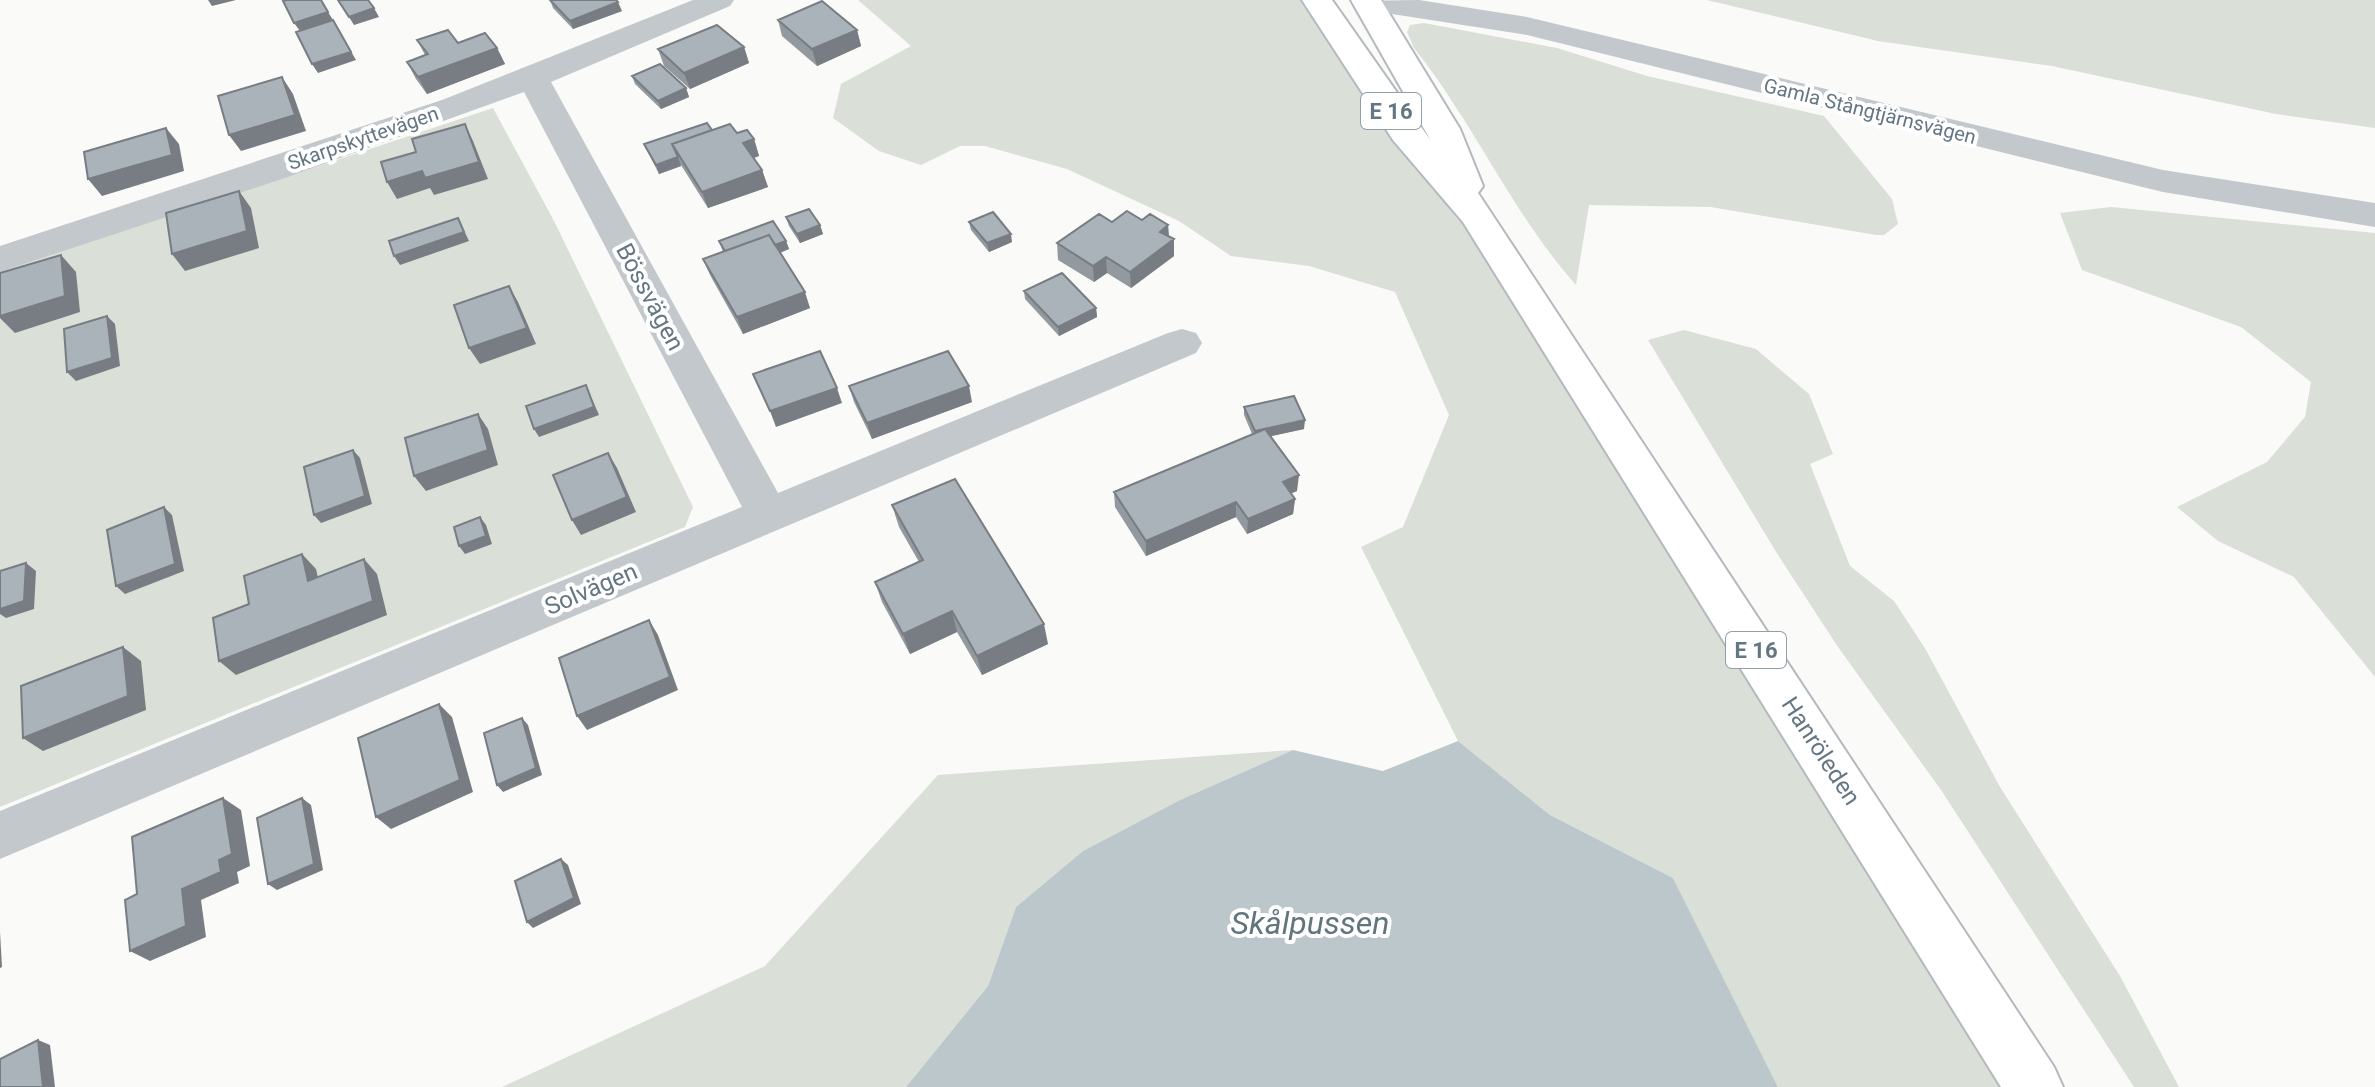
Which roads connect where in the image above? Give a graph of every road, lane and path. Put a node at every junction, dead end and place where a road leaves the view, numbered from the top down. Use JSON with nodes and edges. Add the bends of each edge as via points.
{"nodes":[{"id":1,"x":719,"y":0,"type":"edge"},
{"id":2,"x":1317,"y":0,"type":"edge"},
{"id":3,"x":1366,"y":0,"type":"edge"},
{"id":4,"x":533,"y":79,"type":"junction"},
{"id":5,"x":1476,"y":214,"type":"junction"},
{"id":6,"x":2375,"y":215,"type":"edge"},
{"id":7,"x":0,"y":259,"type":"edge"},
{"id":8,"x":1182,"y":343,"type":"dead end"},
{"id":9,"x":768,"y":515,"type":"junction"},
{"id":10,"x":0,"y":835,"type":"edge"},
{"id":11,"x":2034,"y":1087,"type":"edge"}],
"edges":[{"from":1,"to":4,"type":"street","name":"Skarpskyttevägen"},
{"from":2,"to":5,"type":"highway","name":"Hanröleden","number":"E 16","via":[[1405,133]]},
{"from":3,"to":5,"type":"highway","name":"Hanröleden","number":"E 16","via":[[1443,129]]},
{"from":3,"to":6,"type":"street","name":"Gamla Stångtjärnsvägen","via":[[1527,26],[2163,181]]},
{"from":4,"to":7,"type":"street","name":"Skarpskyttevägen"},
{"from":4,"to":9,"type":"street","name":"Bössvägen"},
{"from":5,"to":11,"type":"highway","name":"Hanröleden","number":"E 16"},
{"from":8,"to":9,"type":"street","name":"Solvägen"},
{"from":9,"to":10,"type":"street","name":"Solvägen"}]}
